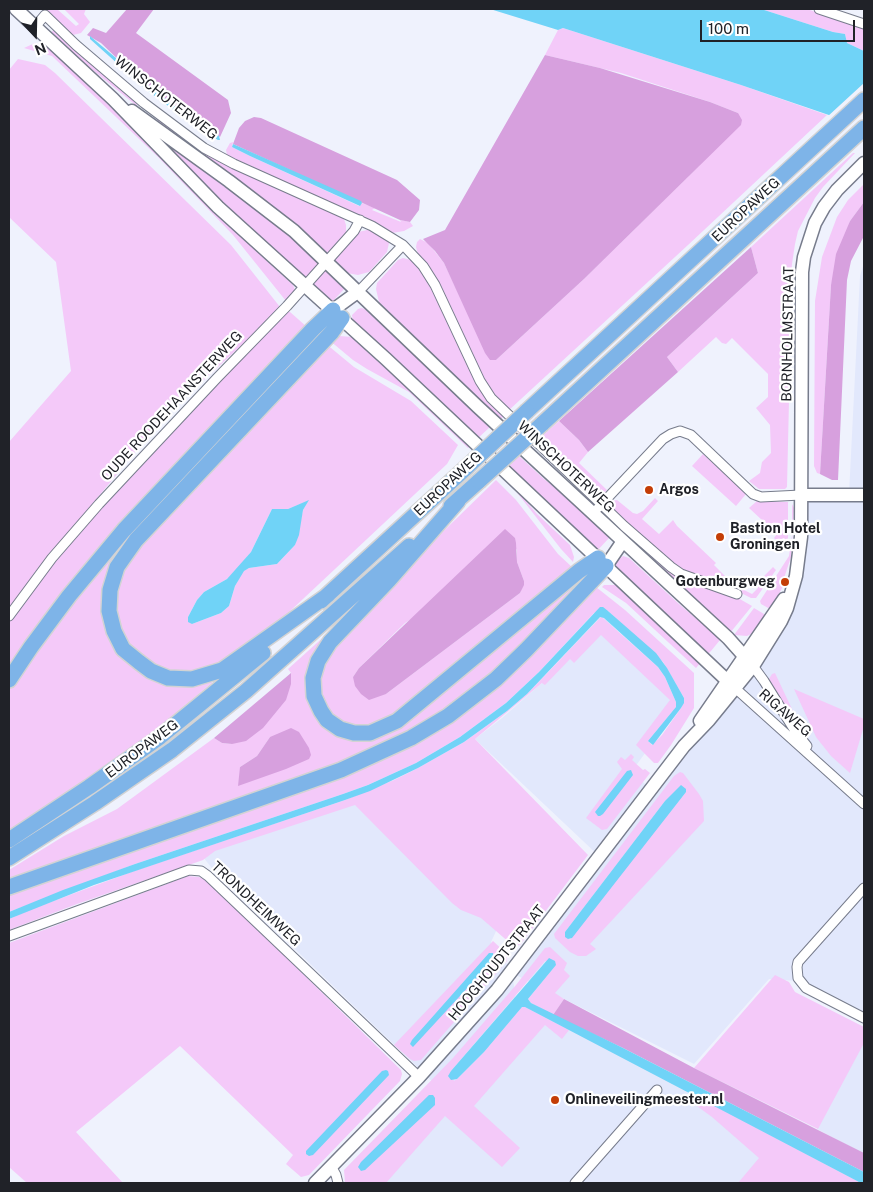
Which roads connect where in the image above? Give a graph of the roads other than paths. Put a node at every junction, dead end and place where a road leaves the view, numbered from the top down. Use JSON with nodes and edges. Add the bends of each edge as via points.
{"nodes":[{"id":1,"x":16,"y":9,"type":"edge"},
{"id":2,"x":819,"y":9,"type":"edge"},
{"id":3,"x":864,"y":24,"type":"edge"},
{"id":4,"x":35,"y":27,"type":"junction"},
{"id":5,"x":113,"y":99,"type":"junction"},
{"id":6,"x":864,"y":100,"type":"edge"},
{"id":7,"x":864,"y":128,"type":"edge"},
{"id":8,"x":864,"y":163,"type":"edge"},
{"id":9,"x":360,"y":220,"type":"junction"},
{"id":10,"x":402,"y":245,"type":"junction"},
{"id":11,"x":327,"y":262,"type":"junction"},
{"id":12,"x":306,"y":285,"type":"junction"},
{"id":13,"x":359,"y":291,"type":"junction"},
{"id":14,"x":337,"y":314,"type":"junction"},
{"id":15,"x":801,"y":495,"type":"junction"},
{"id":16,"x":864,"y":495,"type":"edge"},
{"id":17,"x":458,"y":500,"type":"junction"},
{"id":18,"x":597,"y":509,"type":"junction"},
{"id":19,"x":623,"y":541,"type":"junction"},
{"id":20,"x":602,"y":562,"type":"junction"},
{"id":21,"x":737,"y":594,"type":"dead end"},
{"id":22,"x":328,"y":595,"type":"junction"},
{"id":23,"x":9,"y":616,"type":"edge"},
{"id":24,"x":748,"y":661,"type":"junction"},
{"id":25,"x":9,"y":680,"type":"edge"},
{"id":26,"x":731,"y":684,"type":"junction"},
{"id":27,"x":825,"y":768,"type":"junction"},
{"id":28,"x":864,"y":804,"type":"edge"},
{"id":29,"x":9,"y":840,"type":"edge"},
{"id":30,"x":9,"y":858,"type":"edge"},
{"id":31,"x":9,"y":887,"type":"edge"},
{"id":32,"x":864,"y":888,"type":"edge"},
{"id":33,"x":9,"y":936,"type":"edge"},
{"id":34,"x":864,"y":1018,"type":"edge"},
{"id":35,"x":419,"y":1077,"type":"junction"},
{"id":36,"x":657,"y":1090,"type":"dead end"},
{"id":37,"x":331,"y":1166,"type":"junction"},
{"id":38,"x":315,"y":1183,"type":"edge"},
{"id":39,"x":338,"y":1183,"type":"edge"},
{"id":40,"x":575,"y":1183,"type":"edge"}],
"edges":[{"from":1,"to":4,"type":"street","name":"WINSCHOTERWEG"},
{"from":2,"to":3,"type":"street"},
{"from":4,"to":5,"type":"street","name":"WINSCHOTERWEG"},
{"from":4,"to":9,"type":"street","name":"WINSCHOTERWEG","via":[[45,15],[129,91],[204,148]]},
{"from":5,"to":11,"type":"street","name":"WINSCHOTERWEG","via":[[151,123],[269,211]]},
{"from":5,"to":12,"type":"street","name":"WINSCHOTERWEG","via":[[218,207]]},
{"from":6,"to":22,"type":"highway","name":"EUROPAWEG","bridge":true},
{"from":7,"to":17,"type":"highway","name":"EUROPAWEG","bridge":true},
{"from":8,"to":15,"type":"street","name":"BORNHOLMSTRAAT","via":[[824,208],[815,223],[804,258]]},
{"from":9,"to":10,"type":"street","name":"WINSCHOTERWEG"},
{"from":9,"to":11,"type":"street","name":"OUDE ROODEHAANSTERWEG"},
{"from":10,"to":13,"type":"street"},
{"from":10,"to":18,"type":"street","name":"WINSCHOTERWEG","via":[[423,266],[435,285],[486,391]]},
{"from":11,"to":12,"type":"street","name":"OUDE ROODEHAANSTERWEG"},
{"from":11,"to":13,"type":"street","name":"WINSCHOTERWEG"},
{"from":12,"to":14,"type":"street","name":"WINSCHOTERWEG"},
{"from":12,"to":23,"type":"street","name":"OUDE ROODEHAANSTERWEG","via":[[99,504],[52,558]]},
{"from":13,"to":14,"type":"street"},
{"from":13,"to":18,"type":"street","name":"WINSCHOTERWEG","via":[[478,407]]},
{"from":14,"to":20,"type":"street","name":"WINSCHOTERWEG"},
{"from":14,"to":22,"type":"highway","via":[[332,332],[136,540],[117,567],[110,590],[109,611],[123,649],[151,671],[168,678],[192,679],[222,670]]},
{"from":14,"to":25,"type":"highway","via":[[313,329],[124,530],[69,596]]},
{"from":15,"to":16,"type":"street"},
{"from":15,"to":18,"type":"street","via":[[761,497],[753,494],[691,435],[680,431],[663,439]]},
{"from":15,"to":24,"type":"street","name":"BORNHOLMSTRAAT","via":[[799,560],[793,584],[759,636]]},
{"from":17,"to":20,"type":"highway","via":[[330,642],[318,661],[313,678],[314,696],[327,720],[340,729],[361,734],[397,721],[579,571]]},
{"from":17,"to":30,"type":"highway","name":"EUROPAWEG","via":[[239,697],[172,750]]},
{"from":18,"to":19,"type":"street","name":"WINSCHOTERWEG"},
{"from":18,"to":21,"type":"street","name":"WINSCHOTERWEG","via":[[681,574]]},
{"from":19,"to":20,"type":"street"},
{"from":19,"to":24,"type":"street","name":"WINSCHOTERWEG","via":[[728,638]]},
{"from":20,"to":26,"type":"street","name":"WINSCHOTERWEG"},
{"from":20,"to":31,"type":"highway","via":[[526,650],[496,679],[448,716],[411,738],[341,770]]},
{"from":22,"to":29,"type":"highway","name":"EUROPAWEG","via":[[160,737]]},
{"from":24,"to":26,"type":"street","name":"HOOGHOUDTSTRAAT"},
{"from":24,"to":27,"type":"street","name":"RIGAWEG","via":[[795,731]]},
{"from":26,"to":27,"type":"street","name":"RIGAWEG"},
{"from":26,"to":35,"type":"street","name":"HOOGHOUDTSTRAAT","via":[[522,958]]},
{"from":27,"to":28,"type":"street","name":"RIGAWEG"},
{"from":32,"to":34,"type":"street","via":[[797,967],[798,978],[806,988]]},
{"from":33,"to":35,"type":"street","name":"TRONDHEIMWEG","via":[[189,870],[201,871]]},
{"from":35,"to":37,"type":"street","name":"HOOGHOUDTSTRAAT"},
{"from":36,"to":40,"type":"street"},
{"from":37,"to":38,"type":"street","name":"HOOGHOUDTSTRAAT"},
{"from":37,"to":39,"type":"street"}]}
